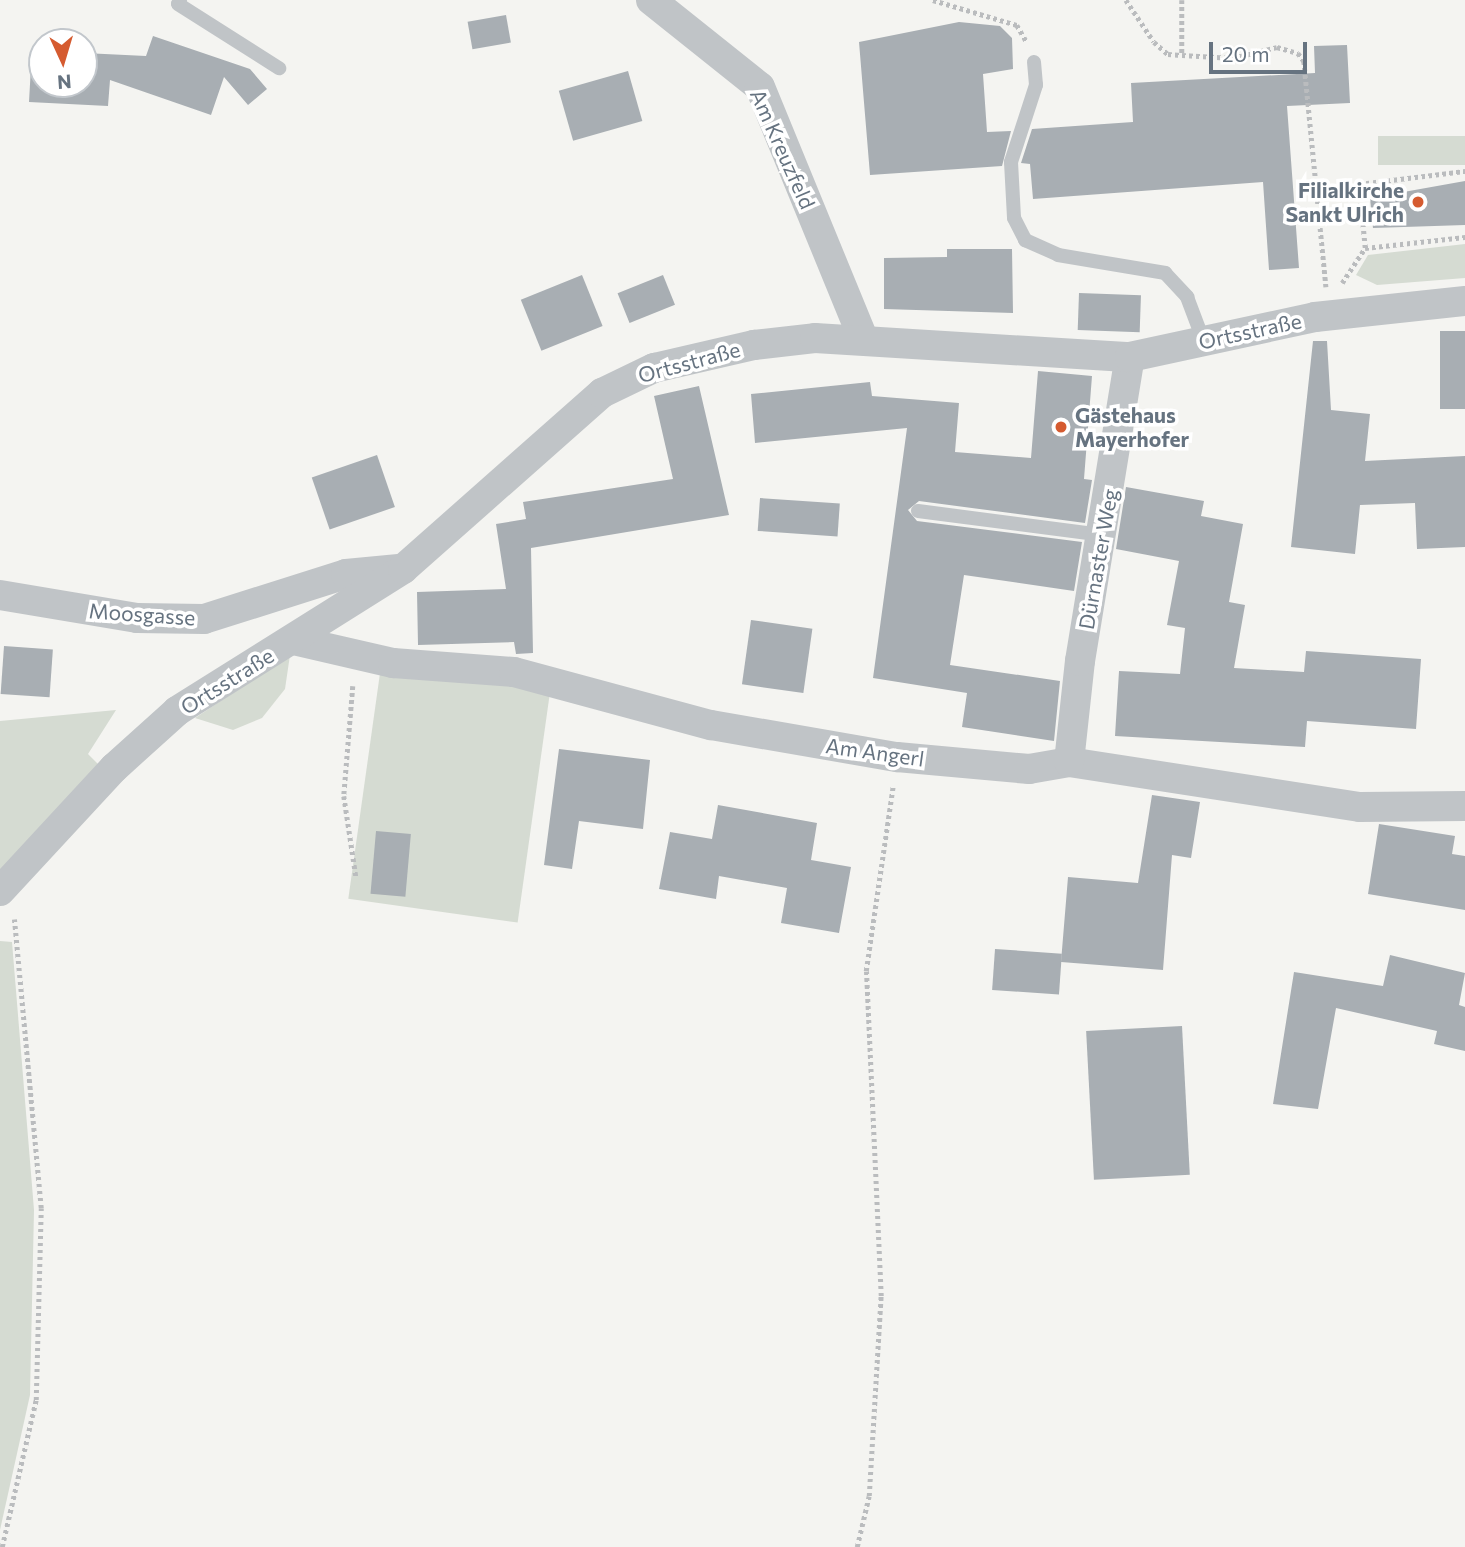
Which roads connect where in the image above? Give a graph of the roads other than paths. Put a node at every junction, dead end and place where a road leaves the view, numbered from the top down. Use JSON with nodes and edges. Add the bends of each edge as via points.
{"nodes":[{"id":1,"x":180,"y":0,"type":"edge"},
{"id":2,"x":651,"y":0,"type":"edge"},
{"id":3,"x":1034,"y":62,"type":"road end"},
{"id":4,"x":279,"y":68,"type":"dead end"},
{"id":5,"x":1465,"y":301,"type":"edge"},
{"id":6,"x":863,"y":338,"type":"junction"},
{"id":7,"x":1205,"y":342,"type":"junction"},
{"id":8,"x":1130,"y":357,"type":"junction"},
{"id":9,"x":918,"y":511,"type":"dead end"},
{"id":10,"x":1103,"y":535,"type":"junction"},
{"id":11,"x":403,"y":569,"type":"junction"},
{"id":12,"x":0,"y":595,"type":"edge"},
{"id":13,"x":293,"y":640,"type":"junction"},
{"id":14,"x":1069,"y":762,"type":"junction"},
{"id":15,"x":1465,"y":806,"type":"edge"},
{"id":16,"x":3,"y":887,"type":"edge"}],
"edges":[{"from":1,"to":4,"type":"lane","via":[[178,4]]},
{"from":2,"to":6,"type":"street","name":"Am Kreuzfeld","via":[[760,87]]},
{"from":3,"to":7,"type":"lane","via":[[1036,85],[1012,162],[1014,218],[1024,240],[1058,255],[1165,273],[1188,297]]},
{"from":5,"to":7,"type":"street","name":"Ortsstraße","via":[[1334,315]]},
{"from":6,"to":8,"type":"street","name":"Ortsstraße"},
{"from":6,"to":11,"type":"street","name":"Ortsstraße","via":[[754,345],[623,381],[583,409]]},
{"from":7,"to":8,"type":"street","name":"Ortsstraße"},
{"from":8,"to":10,"type":"street","name":"Dürnaster Weg"},
{"from":9,"to":10,"type":"lane"},
{"from":10,"to":14,"type":"street","name":"Dürnaster Weg","via":[[1080,661]]},
{"from":11,"to":12,"type":"street","name":"Moosgasse","via":[[346,574],[204,619],[137,618]]},
{"from":11,"to":13,"type":"street","name":"Ortsstraße"},
{"from":13,"to":14,"type":"street","name":"Am Angerl","via":[[393,663],[514,672],[711,725],[897,757],[1029,769]]},
{"from":13,"to":16,"type":"street","name":"Ortsstraße","via":[[177,711],[114,768]]},
{"from":14,"to":15,"type":"street","name":"Am Angerl","via":[[1360,807]]}]}
